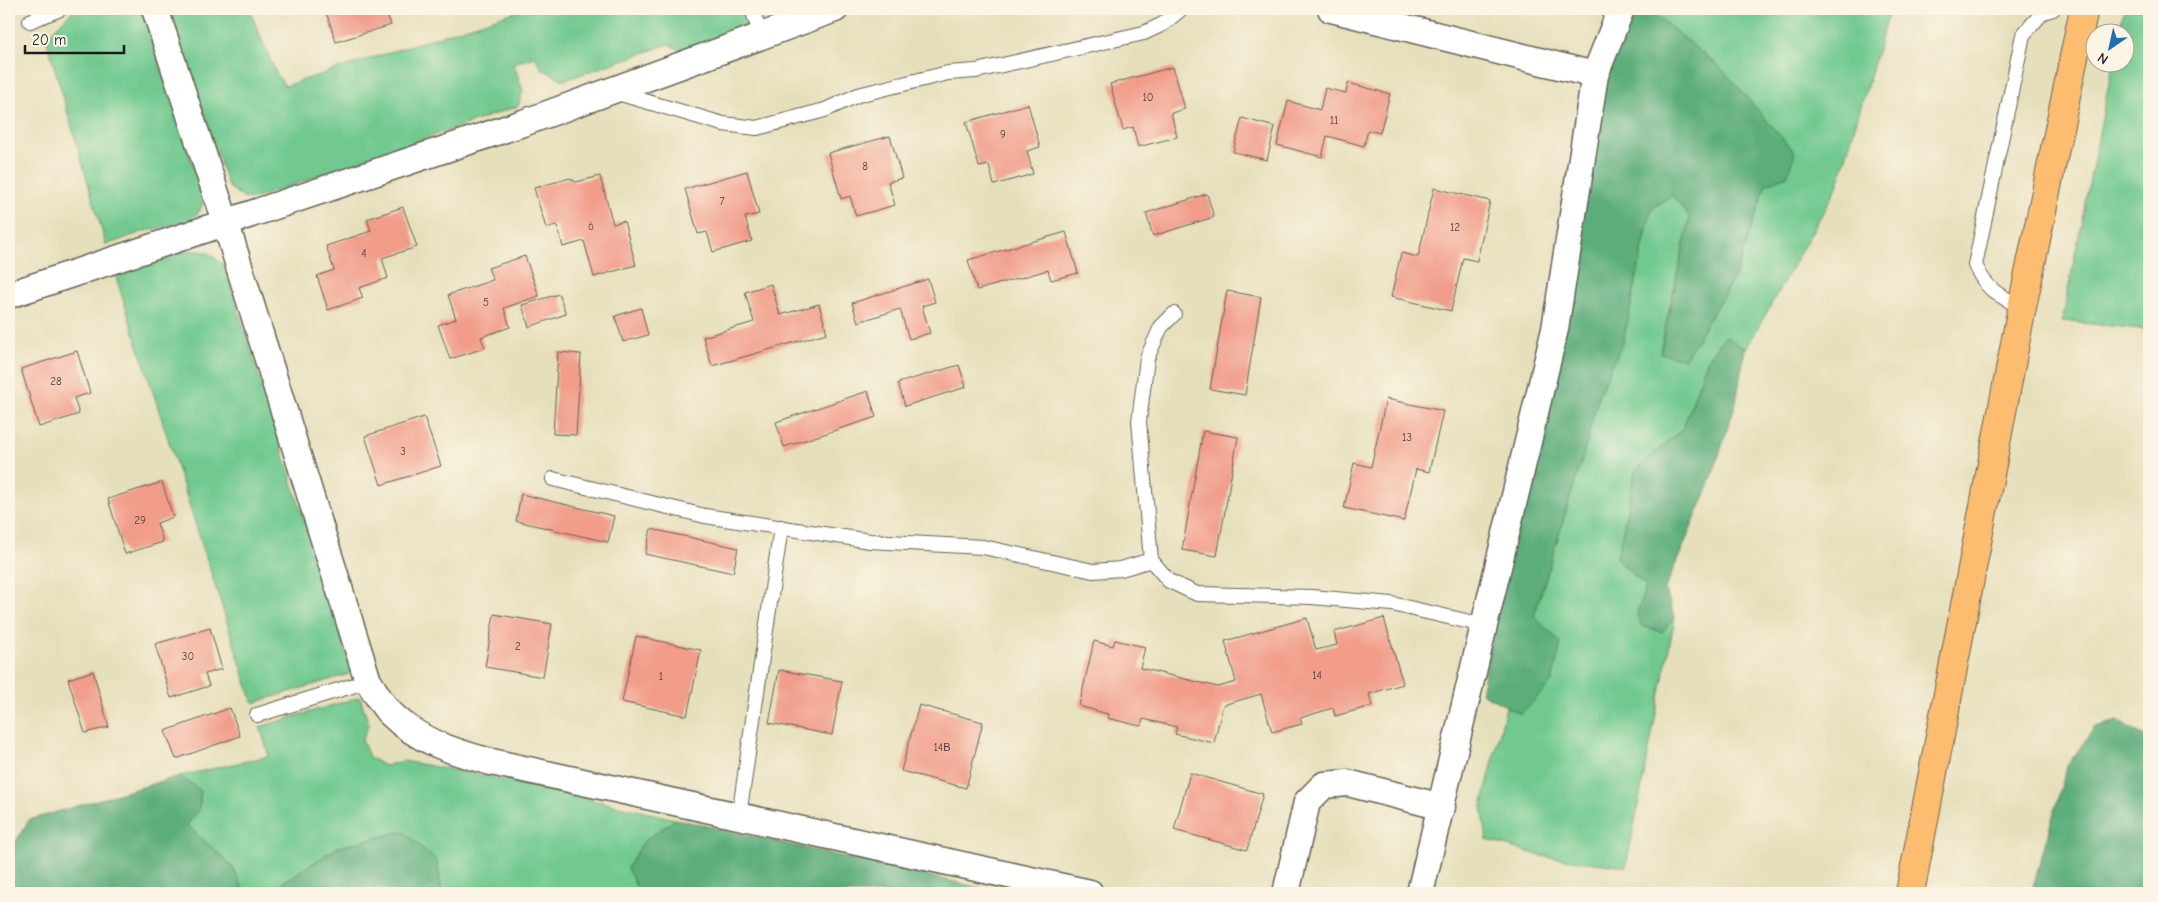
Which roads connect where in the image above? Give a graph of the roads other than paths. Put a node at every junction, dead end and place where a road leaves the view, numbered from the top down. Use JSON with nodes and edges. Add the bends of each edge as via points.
{"nodes":[{"id":1,"x":60,"y":9,"type":"edge"},
{"id":2,"x":155,"y":9,"type":"edge"},
{"id":3,"x":752,"y":9,"type":"edge"},
{"id":4,"x":835,"y":9,"type":"edge"},
{"id":5,"x":1181,"y":9,"type":"edge"},
{"id":6,"x":1331,"y":9,"type":"edge"},
{"id":7,"x":1621,"y":9,"type":"edge"},
{"id":8,"x":2053,"y":9,"type":"edge"},
{"id":9,"x":2084,"y":9,"type":"edge"},
{"id":10,"x":30,"y":22,"type":"dead end"},
{"id":11,"x":761,"y":36,"type":"junction"},
{"id":12,"x":1595,"y":75,"type":"junction"},
{"id":13,"x":609,"y":90,"type":"junction"},
{"id":14,"x":225,"y":221,"type":"junction"},
{"id":15,"x":9,"y":295,"type":"edge"},
{"id":16,"x":2022,"y":307,"type":"junction"},
{"id":17,"x":1174,"y":314,"type":"dead end"},
{"id":18,"x":553,"y":479,"type":"dead end"},
{"id":19,"x":781,"y":528,"type":"junction"},
{"id":20,"x":1151,"y":560,"type":"junction"},
{"id":21,"x":1483,"y":626,"type":"junction"},
{"id":22,"x":368,"y":681,"type":"junction"},
{"id":23,"x":256,"y":715,"type":"dead end"},
{"id":24,"x":1442,"y":807,"type":"junction"},
{"id":25,"x":739,"y":816,"type":"junction"},
{"id":26,"x":1090,"y":893,"type":"edge"},
{"id":27,"x":1286,"y":893,"type":"edge"},
{"id":28,"x":1420,"y":893,"type":"edge"},
{"id":29,"x":1910,"y":893,"type":"edge"}],
"edges":[{"from":1,"to":10,"type":"lane"},
{"from":2,"to":14,"type":"street"},
{"from":3,"to":11,"type":"lane"},
{"from":4,"to":11,"type":"street"},
{"from":5,"to":13,"type":"lane","via":[[1163,24],[1144,33],[858,95],[825,110],[757,128],[723,124]]},
{"from":6,"to":12,"type":"street"},
{"from":7,"to":12,"type":"street"},
{"from":8,"to":16,"type":"lane","via":[[2043,12],[2023,35],[1975,265],[1982,281],[1994,293]]},
{"from":9,"to":16,"type":"main road"},
{"from":11,"to":13,"type":"street"},
{"from":12,"to":21,"type":"street","via":[[1555,329]]},
{"from":13,"to":14,"type":"street","via":[[523,123]]},
{"from":14,"to":15,"type":"street"},
{"from":14,"to":22,"type":"street"},
{"from":16,"to":29,"type":"main road"},
{"from":17,"to":20,"type":"lane","via":[[1160,327],[1147,358],[1140,421]]},
{"from":18,"to":19,"type":"lane","via":[[705,516]]},
{"from":19,"to":20,"type":"lane","via":[[870,541],[983,547],[1093,571],[1121,569]]},
{"from":19,"to":25,"type":"lane"},
{"from":20,"to":21,"type":"lane","via":[[1168,580],[1197,594],[1312,597],[1392,604]]},
{"from":21,"to":24,"type":"street"},
{"from":22,"to":23,"type":"lane"},
{"from":22,"to":25,"type":"street","via":[[389,712],[417,735],[448,750]]},
{"from":24,"to":27,"type":"street","via":[[1348,783],[1324,785],[1307,802]]},
{"from":24,"to":28,"type":"street"},
{"from":25,"to":26,"type":"street"}]}
